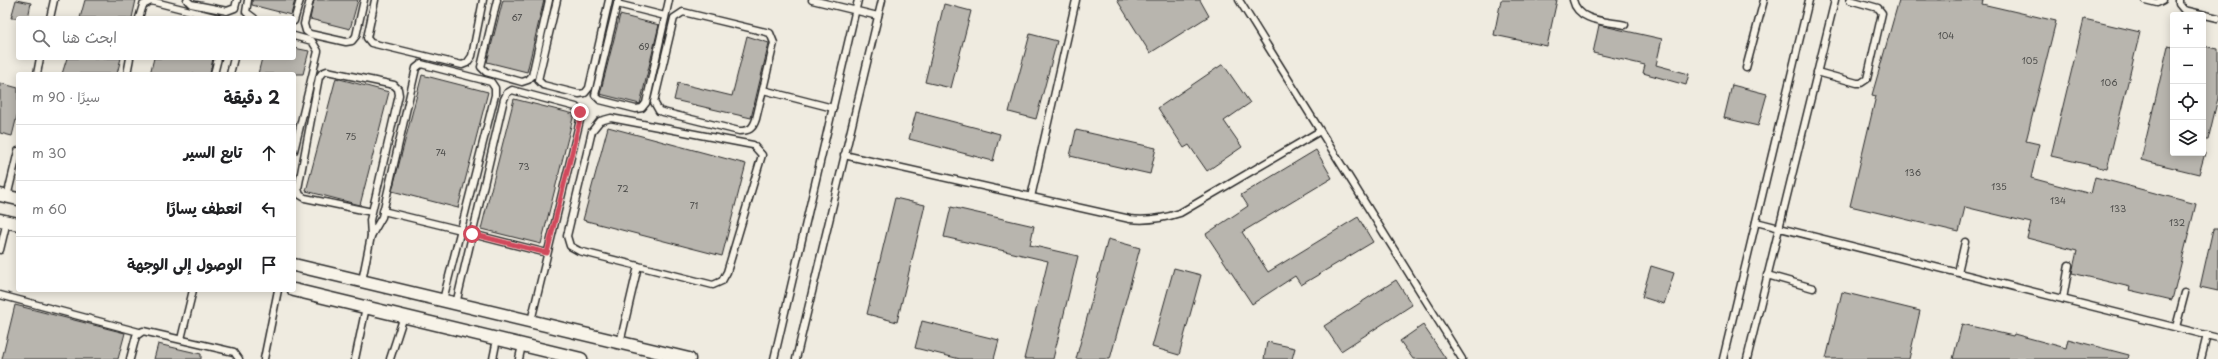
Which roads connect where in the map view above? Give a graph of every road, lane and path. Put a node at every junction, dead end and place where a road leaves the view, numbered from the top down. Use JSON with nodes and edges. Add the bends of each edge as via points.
{"nodes":[{"id":1,"x":54,"y":0,"type":"edge"},
{"id":2,"x":187,"y":0,"type":"edge"},
{"id":3,"x":237,"y":0,"type":"edge"},
{"id":4,"x":248,"y":0,"type":"edge"},
{"id":5,"x":300,"y":0,"type":"edge"},
{"id":6,"x":310,"y":0,"type":"edge"},
{"id":7,"x":364,"y":0,"type":"edge"},
{"id":8,"x":375,"y":0,"type":"edge"},
{"id":9,"x":484,"y":0,"type":"edge"},
{"id":10,"x":497,"y":0,"type":"edge"},
{"id":11,"x":549,"y":0,"type":"edge"},
{"id":12,"x":557,"y":0,"type":"edge"},
{"id":13,"x":607,"y":0,"type":"edge"},
{"id":14,"x":669,"y":0,"type":"edge"},
{"id":15,"x":812,"y":0,"type":"edge"},
{"id":16,"x":858,"y":0,"type":"edge"},
{"id":17,"x":882,"y":0,"type":"edge"},
{"id":18,"x":1076,"y":0,"type":"edge"},
{"id":19,"x":1239,"y":0,"type":"edge"},
{"id":20,"x":1573,"y":0,"type":"edge"},
{"id":21,"x":1764,"y":0,"type":"edge"},
{"id":22,"x":1809,"y":0,"type":"edge"},
{"id":23,"x":1835,"y":0,"type":"edge"},
{"id":24,"x":1850,"y":0,"type":"edge"},
{"id":25,"x":2145,"y":0,"type":"edge"},
{"id":26,"x":2163,"y":0,"type":"edge"},
{"id":27,"x":2179,"y":0,"type":"edge"},
{"id":28,"x":617,"y":2,"type":"edge"},
{"id":29,"x":855,"y":11,"type":"junction"},
{"id":30,"x":50,"y":16,"type":"edge"},
{"id":31,"x":140,"y":16,"type":"edge"},
{"id":32,"x":210,"y":16,"type":"edge"},
{"id":33,"x":251,"y":16,"type":"edge"},
{"id":34,"x":296,"y":16,"type":"edge"},
{"id":35,"x":666,"y":16,"type":"junction"},
{"id":36,"x":878,"y":16,"type":"junction"},
{"id":37,"x":2218,"y":18,"type":"edge"},
{"id":38,"x":1624,"y":25,"type":"dead end"},
{"id":39,"x":296,"y":37,"type":"edge"},
{"id":40,"x":40,"y":60,"type":"edge"},
{"id":41,"x":130,"y":60,"type":"edge"},
{"id":42,"x":218,"y":60,"type":"edge"},
{"id":43,"x":234,"y":60,"type":"edge"},
{"id":44,"x":1746,"y":68,"type":"dead end"},
{"id":45,"x":37,"y":72,"type":"edge"},
{"id":46,"x":127,"y":72,"type":"edge"},
{"id":47,"x":214,"y":72,"type":"edge"},
{"id":48,"x":230,"y":72,"type":"edge"},
{"id":49,"x":1817,"y":72,"type":"junction"},
{"id":50,"x":763,"y":90,"type":"junction"},
{"id":51,"x":833,"y":108,"type":"junction"},
{"id":52,"x":1320,"y":131,"type":"junction"},
{"id":53,"x":296,"y":143,"type":"edge"},
{"id":54,"x":844,"y":155,"type":"junction"},
{"id":55,"x":16,"y":160,"type":"edge"},
{"id":56,"x":8,"y":197,"type":"edge"},
{"id":57,"x":1031,"y":197,"type":"junction"},
{"id":58,"x":383,"y":211,"type":"junction"},
{"id":59,"x":372,"y":212,"type":"junction"},
{"id":60,"x":8,"y":222,"type":"edge"},
{"id":61,"x":1756,"y":222,"type":"junction"},
{"id":62,"x":1779,"y":228,"type":"junction"},
{"id":63,"x":461,"y":230,"type":"junction"},
{"id":64,"x":472,"y":234,"type":"junction"},
{"id":65,"x":371,"y":236,"type":"junction"},
{"id":66,"x":1965,"y":242,"type":"dead end"},
{"id":67,"x":0,"y":250,"type":"edge"},
{"id":68,"x":547,"y":253,"type":"junction"},
{"id":69,"x":296,"y":265,"type":"edge"},
{"id":70,"x":638,"y":266,"type":"junction"},
{"id":71,"x":2070,"y":266,"type":"dead end"},
{"id":72,"x":1958,"y":272,"type":"junction"},
{"id":73,"x":1768,"y":274,"type":"junction"},
{"id":74,"x":362,"y":281,"type":"junction"},
{"id":75,"x":1813,"y":288,"type":"dead end"},
{"id":76,"x":296,"y":290,"type":"edge"},
{"id":77,"x":193,"y":292,"type":"edge"},
{"id":78,"x":278,"y":292,"type":"edge"},
{"id":79,"x":2185,"y":293,"type":"dead end"},
{"id":80,"x":0,"y":295,"type":"edge"},
{"id":81,"x":2063,"y":299,"type":"junction"},
{"id":82,"x":442,"y":300,"type":"junction"},
{"id":83,"x":456,"y":304,"type":"junction"},
{"id":84,"x":366,"y":308,"type":"junction"},
{"id":85,"x":404,"y":316,"type":"junction"},
{"id":86,"x":531,"y":321,"type":"junction"},
{"id":87,"x":2176,"y":327,"type":"junction"},
{"id":88,"x":139,"y":332,"type":"junction"},
{"id":89,"x":2207,"y":335,"type":"junction"},
{"id":90,"x":2218,"y":338,"type":"edge"},
{"id":91,"x":181,"y":339,"type":"junction"},
{"id":92,"x":498,"y":339,"type":"junction"},
{"id":93,"x":620,"y":343,"type":"junction"},
{"id":94,"x":522,"y":345,"type":"junction"},
{"id":95,"x":566,"y":357,"type":"edge"},
{"id":96,"x":130,"y":359,"type":"edge"},
{"id":97,"x":239,"y":359,"type":"edge"},
{"id":98,"x":264,"y":359,"type":"edge"},
{"id":99,"x":355,"y":359,"type":"edge"},
{"id":100,"x":390,"y":359,"type":"edge"},
{"id":101,"x":493,"y":359,"type":"edge"},
{"id":102,"x":519,"y":359,"type":"edge"},
{"id":103,"x":581,"y":359,"type":"edge"},
{"id":104,"x":689,"y":359,"type":"edge"},
{"id":105,"x":774,"y":359,"type":"edge"},
{"id":106,"x":796,"y":359,"type":"edge"},
{"id":107,"x":1462,"y":359,"type":"edge"},
{"id":108,"x":1723,"y":359,"type":"edge"},
{"id":109,"x":1747,"y":359,"type":"edge"},
{"id":110,"x":2201,"y":359,"type":"edge"}],
"edges":[{"from":1,"to":30,"type":"lane"},
{"from":2,"to":3,"type":"lane","via":[[191,4],[227,12],[235,8]]},
{"from":4,"to":33,"type":"lane","via":[[246,12]]},
{"from":5,"to":34,"type":"lane"},
{"from":6,"to":7,"type":"lane","via":[[304,24],[306,31],[346,42],[356,36]]},
{"from":8,"to":9,"type":"lane","via":[[367,38],[370,44],[462,65],[471,59]]},
{"from":10,"to":11,"type":"lane","via":[[481,67],[486,72],[522,82],[532,76]]},
{"from":12,"to":13,"type":"lane","via":[[538,80],[543,85],[579,94],[585,93],[589,88]]},
{"from":14,"to":35,"type":"lane"},
{"from":15,"to":29,"type":"lane"},
{"from":16,"to":29,"type":"lane"},
{"from":17,"to":36,"type":"lane"},
{"from":18,"to":57,"type":"lane"},
{"from":19,"to":52,"type":"lane"},
{"from":20,"to":38,"type":"lane","via":[[1577,11],[1586,17]]},
{"from":21,"to":44,"type":"lane"},
{"from":22,"to":61,"type":"lane"},
{"from":23,"to":49,"type":"lane"},
{"from":24,"to":49,"type":"lane","via":[[1878,8],[1882,13],[1867,79],[1857,83]]},
{"from":25,"to":26,"type":"lane","via":[[2160,3]]},
{"from":27,"to":37,"type":"lane","via":[[2180,7],[2184,10]]},
{"from":28,"to":35,"type":"lane"},
{"from":28,"to":35,"type":"lane","via":[[595,95],[600,100],[636,109],[642,108],[646,103]]},
{"from":29,"to":36,"type":"lane"},
{"from":29,"to":51,"type":"lane"},
{"from":31,"to":32,"type":"lane","via":[[143,5],[150,1]]},
{"from":36,"to":54,"type":"lane"},
{"from":39,"to":53,"type":"lane","via":[[312,41],[318,51]]},
{"from":40,"to":45,"type":"lane"},
{"from":41,"to":46,"type":"lane"},
{"from":42,"to":47,"type":"lane"},
{"from":43,"to":48,"type":"lane"},
{"from":49,"to":62,"type":"lane"},
{"from":50,"to":50,"type":"lane","via":[[754,127],[747,131],[658,111],[654,102],[676,14],[683,12],[770,33],[774,43]]},
{"from":50,"to":51,"type":"lane"},
{"from":51,"to":105,"type":"lane"},
{"from":52,"to":57,"type":"lane","via":[[1180,213],[1164,219],[1130,219]]},
{"from":52,"to":107,"type":"lane"},
{"from":54,"to":57,"type":"lane"},
{"from":54,"to":106,"type":"lane"},
{"from":55,"to":56,"type":"lane"},
{"from":58,"to":63,"type":"lane"},
{"from":58,"to":63,"type":"lane","via":[[414,73],[421,64],[491,82],[496,88]]},
{"from":58,"to":65,"type":"lane","via":[[379,224]]},
{"from":59,"to":59,"type":"lane","via":[[399,95],[398,89],[394,85],[328,71],[322,72],[298,189],[300,195]]},
{"from":59,"to":65,"type":"lane"},
{"from":60,"to":67,"type":"lane"},
{"from":61,"to":62,"type":"lane"},
{"from":61,"to":108,"type":"lane"},
{"from":62,"to":72,"type":"lane"},
{"from":62,"to":73,"type":"lane"},
{"from":63,"to":82,"type":"lane"},
{"from":64,"to":68,"type":"lane"},
{"from":64,"to":68,"type":"lane","via":[[504,99],[512,90],[576,107],[580,112]]},
{"from":64,"to":83,"type":"lane"},
{"from":65,"to":74,"type":"lane"},
{"from":66,"to":72,"type":"lane"},
{"from":68,"to":86,"type":"lane"},
{"from":69,"to":74,"type":"street"},
{"from":70,"to":70,"type":"lane","via":[[713,285],[722,281],[727,272],[762,155],[753,145],[612,118],[600,121],[592,131],[568,236],[570,246],[579,251]]},
{"from":70,"to":93,"type":"lane"},
{"from":71,"to":81,"type":"lane"},
{"from":72,"to":81,"type":"lane"},
{"from":73,"to":75,"type":"lane"},
{"from":73,"to":109,"type":"lane"},
{"from":74,"to":82,"type":"street"},
{"from":76,"to":84,"type":"street"},
{"from":77,"to":91,"type":"lane"},
{"from":78,"to":98,"type":"lane"},
{"from":79,"to":87,"type":"lane"},
{"from":80,"to":88,"type":"lane"},
{"from":81,"to":87,"type":"lane"},
{"from":82,"to":83,"type":"street"},
{"from":83,"to":86,"type":"street"},
{"from":84,"to":85,"type":"street"},
{"from":84,"to":99,"type":"lane"},
{"from":85,"to":92,"type":"street"},
{"from":85,"to":100,"type":"lane"},
{"from":86,"to":93,"type":"street"},
{"from":87,"to":89,"type":"lane"},
{"from":88,"to":91,"type":"lane","via":[[148,331]]},
{"from":88,"to":96,"type":"lane"},
{"from":89,"to":90,"type":"lane"},
{"from":89,"to":110,"type":"lane"},
{"from":91,"to":97,"type":"lane","via":[[234,352]]},
{"from":92,"to":94,"type":"street"},
{"from":92,"to":101,"type":"lane"},
{"from":93,"to":104,"type":"street"},
{"from":94,"to":95,"type":"street"},
{"from":94,"to":102,"type":"lane"},
{"from":95,"to":103,"type":"street"}]}
